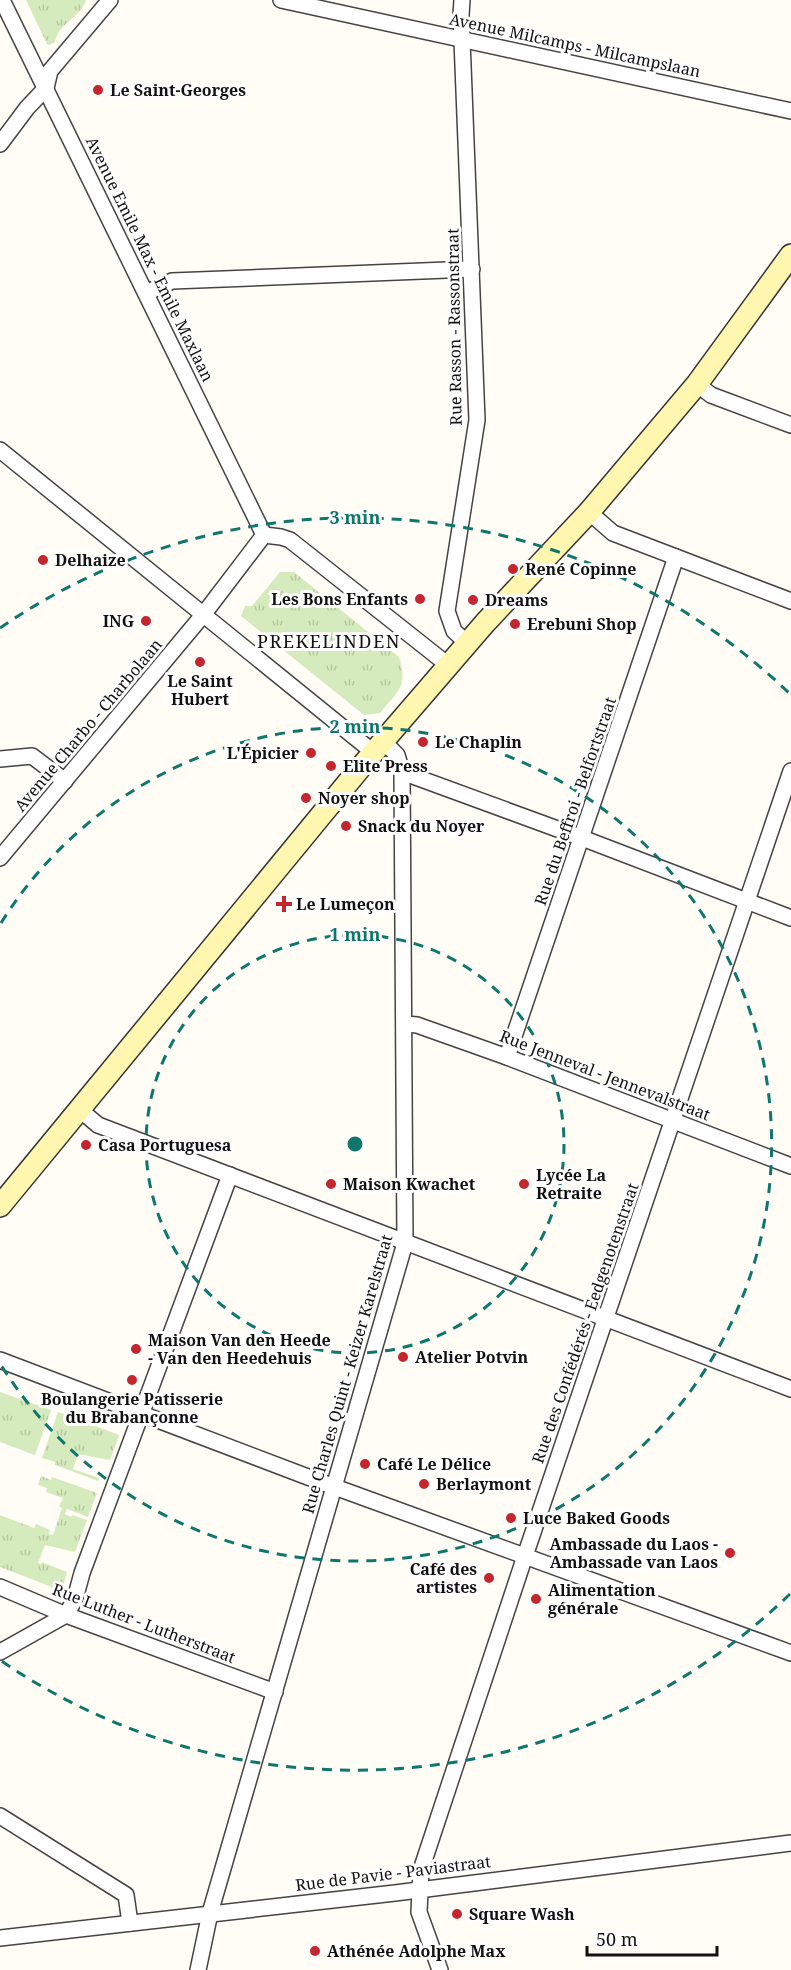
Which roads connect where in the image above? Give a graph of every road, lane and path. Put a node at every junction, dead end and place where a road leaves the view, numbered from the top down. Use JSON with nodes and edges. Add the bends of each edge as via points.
{"nodes":[{"id":1,"x":2,"y":0,"type":"edge"},
{"id":2,"x":110,"y":0,"type":"edge"},
{"id":3,"x":281,"y":0,"type":"edge"},
{"id":4,"x":462,"y":0,"type":"edge"},
{"id":5,"x":462,"y":40,"type":"junction"},
{"id":6,"x":46,"y":88,"type":"junction"},
{"id":7,"x":791,"y":111,"type":"edge"},
{"id":8,"x":0,"y":144,"type":"edge"},
{"id":9,"x":791,"y":255,"type":"edge"},
{"id":10,"x":472,"y":268,"type":"junction"},
{"id":11,"x":146,"y":293,"type":"junction"},
{"id":12,"x":697,"y":384,"type":"junction"},
{"id":13,"x":791,"y":425,"type":"edge"},
{"id":14,"x":0,"y":450,"type":"edge"},
{"id":15,"x":589,"y":512,"type":"junction"},
{"id":16,"x":264,"y":535,"type":"junction"},
{"id":17,"x":676,"y":557,"type":"junction"},
{"id":18,"x":791,"y":601,"type":"edge"},
{"id":19,"x":203,"y":615,"type":"junction"},
{"id":20,"x":467,"y":644,"type":"junction"},
{"id":21,"x":448,"y":665,"type":"junction"},
{"id":22,"x":378,"y":746,"type":"junction"},
{"id":23,"x":0,"y":759,"type":"edge"},
{"id":24,"x":791,"y":771,"type":"edge"},
{"id":25,"x":402,"y":772,"type":"junction"},
{"id":26,"x":65,"y":782,"type":"junction"},
{"id":27,"x":582,"y":838,"type":"junction"},
{"id":28,"x":0,"y":858,"type":"edge"},
{"id":29,"x":747,"y":901,"type":"junction"},
{"id":30,"x":791,"y":918,"type":"edge"},
{"id":31,"x":405,"y":1024,"type":"junction"},
{"id":32,"x":507,"y":1056,"type":"junction"},
{"id":33,"x":79,"y":1108,"type":"junction"},
{"id":34,"x":672,"y":1120,"type":"junction"},
{"id":35,"x":791,"y":1166,"type":"edge"},
{"id":36,"x":230,"y":1175,"type":"junction"},
{"id":37,"x":0,"y":1206,"type":"edge"},
{"id":38,"x":405,"y":1243,"type":"junction"},
{"id":39,"x":605,"y":1319,"type":"junction"},
{"id":40,"x":0,"y":1360,"type":"edge"},
{"id":41,"x":791,"y":1389,"type":"edge"},
{"id":42,"x":142,"y":1413,"type":"junction"},
{"id":43,"x":335,"y":1487,"type":"junction"},
{"id":44,"x":525,"y":1556,"type":"junction"},
{"id":45,"x":0,"y":1587,"type":"edge"},
{"id":46,"x":66,"y":1615,"type":"junction"},
{"id":47,"x":0,"y":1652,"type":"edge"},
{"id":48,"x":791,"y":1653,"type":"edge"},
{"id":49,"x":275,"y":1692,"type":"junction"},
{"id":50,"x":0,"y":1815,"type":"edge"},
{"id":51,"x":791,"y":1843,"type":"edge"},
{"id":52,"x":420,"y":1889,"type":"junction"},
{"id":53,"x":210,"y":1913,"type":"junction"},
{"id":54,"x":130,"y":1923,"type":"junction"},
{"id":55,"x":0,"y":1938,"type":"edge"},
{"id":56,"x":198,"y":1970,"type":"edge"},
{"id":57,"x":440,"y":1970,"type":"edge"}],
"edges":[{"from":1,"to":6,"type":"street","name":"Avenue Emile Max - Emile Maxlaan"},
{"from":2,"to":6,"type":"street","via":[[50,71]]},
{"from":3,"to":5,"type":"street","name":"Avenue Milcamps - Milcampslaan"},
{"from":4,"to":5,"type":"street","name":"Rue Rasson - Rassonstraat"},
{"from":5,"to":7,"type":"street","name":"Avenue Milcamps - Milcampslaan"},
{"from":5,"to":10,"type":"street","name":"Rue Rasson - Rassonstraat"},
{"from":6,"to":8,"type":"street"},
{"from":6,"to":11,"type":"street","name":"Avenue Emile Max - Emile Maxlaan"},
{"from":9,"to":12,"type":"street"},
{"from":10,"to":11,"type":"street","via":[[172,281]]},
{"from":10,"to":20,"type":"street","name":"Rue Rasson - Rassonstraat","via":[[477,420],[447,611],[454,631]]},
{"from":11,"to":16,"type":"street","name":"Avenue Emile Max - Emile Maxlaan"},
{"from":12,"to":13,"type":"street","via":[[711,395]]},
{"from":12,"to":15,"type":"street"},
{"from":14,"to":19,"type":"street","name":"Rue Charles Quint - Keizer Karelstraat"},
{"from":15,"to":17,"type":"street","via":[[613,533]]},
{"from":15,"to":20,"type":"street"},
{"from":16,"to":19,"type":"street","name":"Avenue Charbo - Charbolaan"},
{"from":16,"to":21,"type":"street","via":[[290,540]]},
{"from":17,"to":18,"type":"street"},
{"from":17,"to":27,"type":"street","name":"Rue du Beffroi - Belfortstraat"},
{"from":19,"to":22,"type":"street","name":"Rue Charles Quint - Keizer Karelstraat"},
{"from":19,"to":26,"type":"street","name":"Avenue Charbo - Charbolaan"},
{"from":20,"to":21,"type":"street"},
{"from":21,"to":22,"type":"street"},
{"from":22,"to":25,"type":"street","name":"Rue Charles Quint - Keizer Karelstraat","via":[[397,755]]},
{"from":22,"to":33,"type":"street"},
{"from":23,"to":26,"type":"street","via":[[32,756]]},
{"from":24,"to":29,"type":"street","name":"Rue des Confédérés - Eedgenotenstraat"},
{"from":25,"to":27,"type":"street"},
{"from":25,"to":31,"type":"street","name":"Rue Charles Quint - Keizer Karelstraat"},
{"from":26,"to":28,"type":"street","name":"Avenue Charbo - Charbolaan"},
{"from":27,"to":29,"type":"street"},
{"from":27,"to":32,"type":"street","name":"Rue du Beffroi - Belfortstraat"},
{"from":29,"to":30,"type":"street"},
{"from":29,"to":34,"type":"street","name":"Rue des Confédérés - Eedgenotenstraat"},
{"from":31,"to":32,"type":"street","name":"Rue Jenneval - Jennevalstraat"},
{"from":31,"to":38,"type":"street","name":"Rue Charles Quint - Keizer Karelstraat"},
{"from":32,"to":34,"type":"street","name":"Rue Jenneval - Jennevalstraat"},
{"from":33,"to":36,"type":"street","via":[[98,1125]]},
{"from":33,"to":37,"type":"street"},
{"from":34,"to":35,"type":"street","name":"Rue Jenneval - Jennevalstraat"},
{"from":34,"to":39,"type":"street","name":"Rue des Confédérés - Eedgenotenstraat"},
{"from":36,"to":38,"type":"street"},
{"from":36,"to":42,"type":"street"},
{"from":38,"to":39,"type":"street"},
{"from":38,"to":43,"type":"street","name":"Rue Charles Quint - Keizer Karelstraat"},
{"from":39,"to":41,"type":"street"},
{"from":39,"to":44,"type":"street","name":"Rue des Confédérés - Eedgenotenstraat"},
{"from":40,"to":42,"type":"street"},
{"from":42,"to":43,"type":"street"},
{"from":42,"to":46,"type":"street"},
{"from":43,"to":44,"type":"street"},
{"from":43,"to":49,"type":"street","name":"Rue Charles Quint - Keizer Karelstraat"},
{"from":44,"to":48,"type":"street"},
{"from":44,"to":52,"type":"street","name":"Rue des Confédérés - Eedgenotenstraat","via":[[422,1869]]},
{"from":45,"to":46,"type":"street","name":"Rue Luther - Lutherstraat"},
{"from":46,"to":47,"type":"street"},
{"from":46,"to":49,"type":"street","name":"Rue Luther - Lutherstraat"},
{"from":49,"to":53,"type":"street","name":"Rue Charles Quint - Keizer Karelstraat"},
{"from":50,"to":54,"type":"street","via":[[126,1895]]},
{"from":51,"to":52,"type":"street","name":"Rue de Pavie - Paviastraat"},
{"from":52,"to":53,"type":"street","name":"Rue de Pavie - Paviastraat"},
{"from":52,"to":57,"type":"street","name":"Rue des Confédérés - Eedgenotenstraat","via":[[420,1912]]},
{"from":53,"to":54,"type":"street","name":"Rue de Pavie - Paviastraat"},
{"from":53,"to":56,"type":"street","name":"Rue Charles Quint - Keizer Karelstraat"},
{"from":54,"to":55,"type":"street","name":"Rue de Pavie - Paviastraat"}]}
